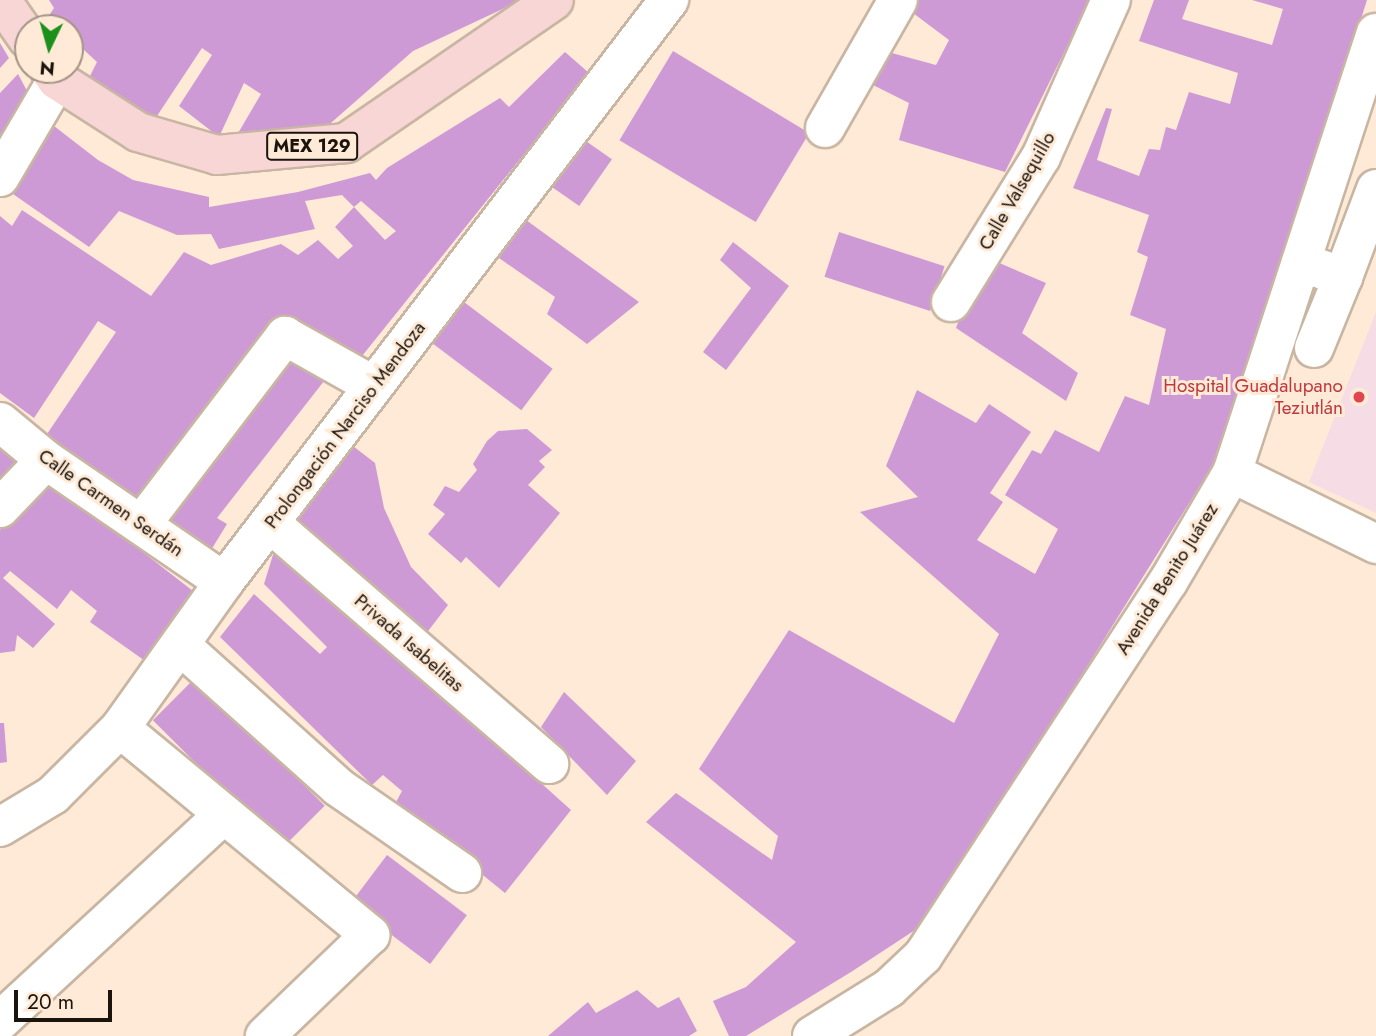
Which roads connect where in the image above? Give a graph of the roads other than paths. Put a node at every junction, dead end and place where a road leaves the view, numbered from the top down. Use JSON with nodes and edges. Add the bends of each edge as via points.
{"nodes":[{"id":1,"x":1,"y":0,"type":"edge"},
{"id":2,"x":554,"y":0,"type":"edge"},
{"id":3,"x":669,"y":0,"type":"edge"},
{"id":4,"x":898,"y":0,"type":"edge"},
{"id":5,"x":1111,"y":0,"type":"edge"},
{"id":6,"x":14,"y":19,"type":"edge"},
{"id":7,"x":1376,"y":33,"type":"edge"},
{"id":8,"x":48,"y":84,"type":"edge"},
{"id":9,"x":66,"y":84,"type":"edge"},
{"id":10,"x":825,"y":128,"type":"dead end"},
{"id":11,"x":0,"y":177,"type":"edge"},
{"id":12,"x":1376,"y":189,"type":"edge"},
{"id":13,"x":1301,"y":262,"type":"junction"},
{"id":14,"x":1343,"y":277,"type":"junction"},
{"id":15,"x":951,"y":302,"type":"dead end"},
{"id":16,"x":1314,"y":348,"type":"dead end"},
{"id":17,"x":374,"y":386,"type":"junction"},
{"id":18,"x":0,"y":422,"type":"edge"},
{"id":19,"x":46,"y":460,"type":"junction"},
{"id":20,"x":1232,"y":473,"type":"junction"},
{"id":21,"x":0,"y":508,"type":"edge"},
{"id":22,"x":270,"y":523,"type":"junction"},
{"id":23,"x":141,"y":525,"type":"junction"},
{"id":24,"x":1376,"y":544,"type":"edge"},
{"id":25,"x":224,"y":582,"type":"junction"},
{"id":26,"x":180,"y":645,"type":"junction"},
{"id":27,"x":120,"y":728,"type":"junction"},
{"id":28,"x":549,"y":764,"type":"dead end"},
{"id":29,"x":224,"y":814,"type":"junction"},
{"id":30,"x":0,"y":827,"type":"edge"},
{"id":31,"x":462,"y":873,"type":"dead end"},
{"id":32,"x":889,"y":988,"type":"junction"},
{"id":33,"x":0,"y":1021,"type":"edge"},
{"id":34,"x":265,"y":1036,"type":"edge"},
{"id":35,"x":812,"y":1036,"type":"edge"},
{"id":36,"x":860,"y":1036,"type":"edge"}],
"edges":[{"from":1,"to":6,"type":"main road"},
{"from":2,"to":9,"type":"main road","number":"MEX 129","via":[[346,143],[217,155],[138,132]]},
{"from":3,"to":17,"type":"street","name":"Prolongación Narciso Mendoza"},
{"from":4,"to":10,"type":"street"},
{"from":5,"to":15,"type":"street","name":"Calle Valsequillo","via":[[1041,157]]},
{"from":7,"to":13,"type":"street","name":"Avenida Benito Juárez"},
{"from":8,"to":11,"type":"street"},
{"from":12,"to":14,"type":"street"},
{"from":13,"to":14,"type":"street"},
{"from":13,"to":20,"type":"street","name":"Avenida Benito Juárez"},
{"from":14,"to":16,"type":"street"},
{"from":17,"to":22,"type":"street","name":"Prolongación Narciso Mendoza"},
{"from":17,"to":23,"type":"street","via":[[285,335]]},
{"from":18,"to":19,"type":"street","name":"Calle Carmen Serdán"},
{"from":19,"to":21,"type":"street"},
{"from":19,"to":23,"type":"street","name":"Calle Carmen Serdán"},
{"from":20,"to":24,"type":"street"},
{"from":20,"to":32,"type":"street","name":"Avenida Benito Juárez","via":[[1168,582],[923,956]]},
{"from":22,"to":25,"type":"street","name":"Prolongación Narciso Mendoza"},
{"from":22,"to":28,"type":"street","name":"Privada Isabelitas"},
{"from":23,"to":25,"type":"street","name":"Calle Carmen Serdán"},
{"from":25,"to":26,"type":"street","name":"Prolongación Narciso Mendoza"},
{"from":26,"to":27,"type":"street","name":"Prolongación Narciso Mendoza"},
{"from":26,"to":31,"type":"street","via":[[338,788]]},
{"from":27,"to":29,"type":"street"},
{"from":27,"to":30,"type":"street","name":"Prolongación Narciso Mendoza","via":[[53,795]]},
{"from":29,"to":33,"type":"street"},
{"from":29,"to":34,"type":"street","via":[[370,935]]},
{"from":32,"to":35,"type":"street","name":"Avenida Benito Juárez"},
{"from":32,"to":36,"type":"street"}]}
